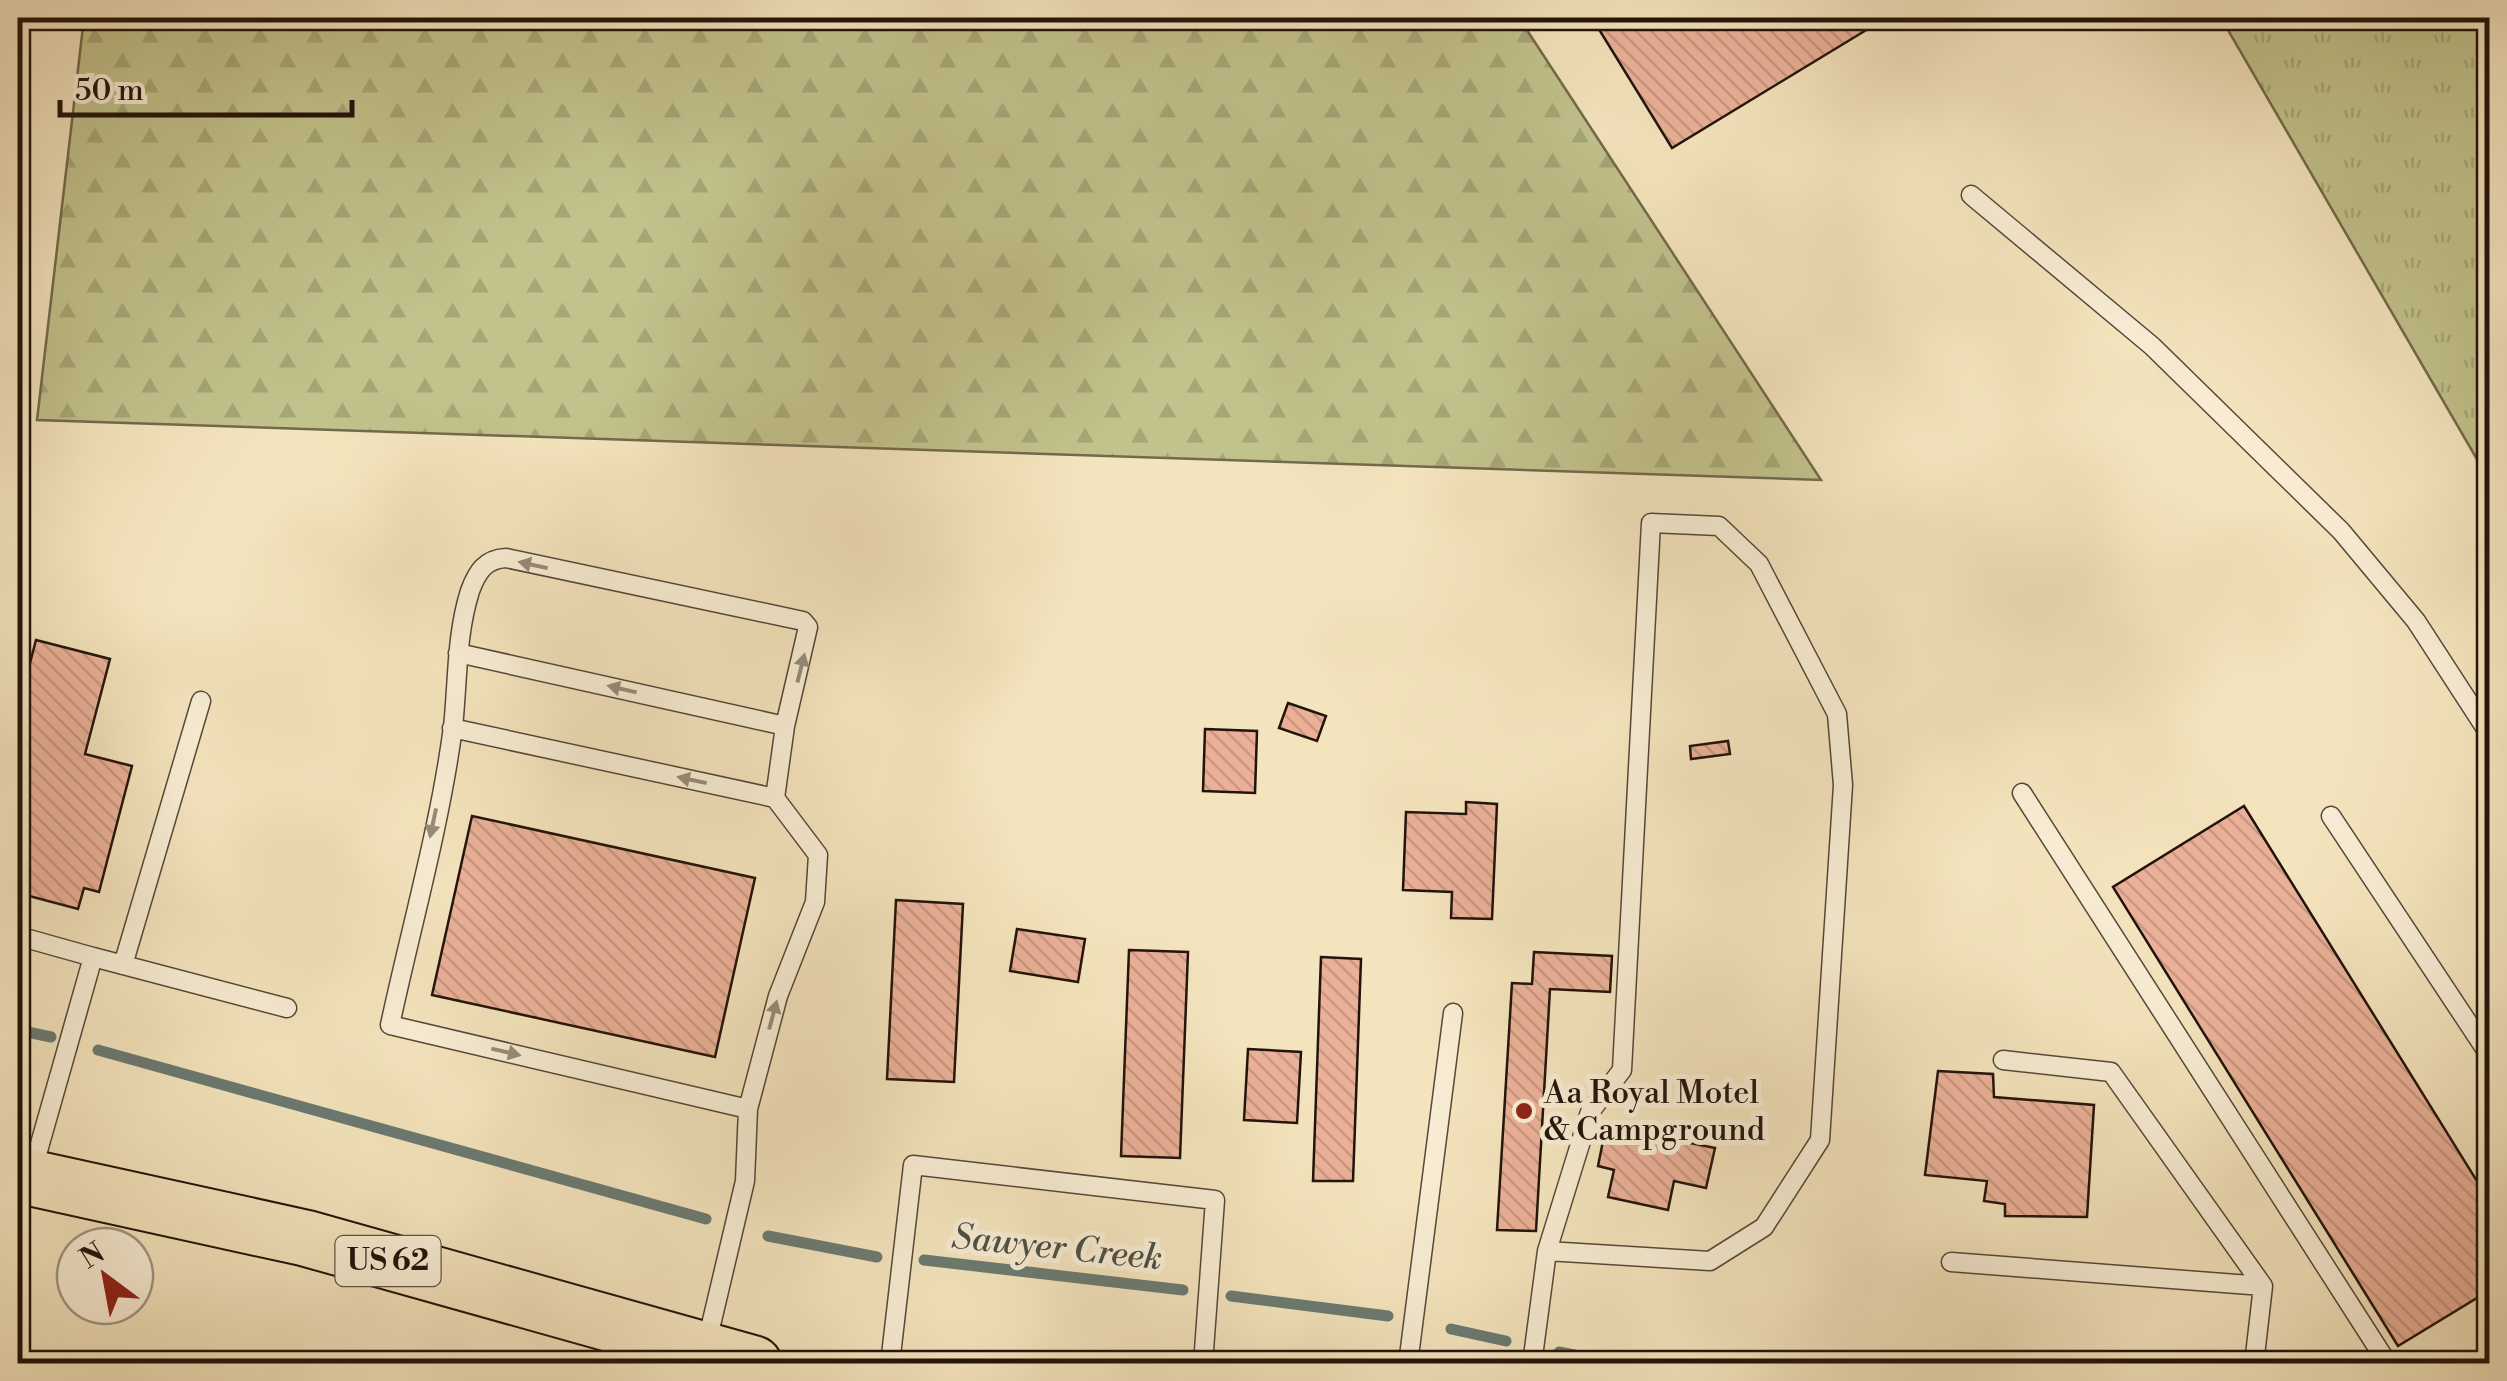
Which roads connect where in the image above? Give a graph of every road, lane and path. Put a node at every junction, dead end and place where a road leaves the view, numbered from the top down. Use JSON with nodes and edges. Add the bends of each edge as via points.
{"nodes":[{"id":1,"x":1970,"y":195,"type":"dead end"},
{"id":2,"x":458,"y":652,"type":"junction"},
{"id":3,"x":201,"y":700,"type":"dead end"},
{"id":4,"x":786,"y":726,"type":"junction"},
{"id":5,"x":452,"y":728,"type":"junction"},
{"id":6,"x":2490,"y":735,"type":"edge"},
{"id":7,"x":2022,"y":792,"type":"dead end"},
{"id":8,"x":776,"y":798,"type":"junction"},
{"id":9,"x":2331,"y":816,"type":"dead end"},
{"id":10,"x":18,"y":936,"type":"edge"},
{"id":11,"x":93,"y":957,"type":"junction"},
{"id":12,"x":123,"y":965,"type":"junction"},
{"id":13,"x":288,"y":1008,"type":"dead end"},
{"id":14,"x":1453,"y":1013,"type":"dead end"},
{"id":15,"x":2490,"y":1056,"type":"edge"},
{"id":16,"x":2003,"y":1060,"type":"dead end"},
{"id":17,"x":748,"y":1109,"type":"junction"},
{"id":18,"x":24,"y":1176,"type":"edge"},
{"id":19,"x":1548,"y":1251,"type":"junction"},
{"id":20,"x":1951,"y":1262,"type":"dead end"},
{"id":21,"x":2264,"y":1286,"type":"junction"},
{"id":22,"x":735,"y":1360,"type":"edge"},
{"id":23,"x":2490,"y":1362,"type":"edge"},
{"id":24,"x":890,"y":1364,"type":"edge"},
{"id":25,"x":1203,"y":1364,"type":"edge"},
{"id":26,"x":1408,"y":1364,"type":"edge"},
{"id":27,"x":1532,"y":1364,"type":"edge"},
{"id":28,"x":2254,"y":1364,"type":"edge"},
{"id":29,"x":2388,"y":1364,"type":"edge"},
{"id":30,"x":2459,"y":1364,"type":"edge"}],
"edges":[{"from":1,"to":6,"type":"lane","via":[[2152,346],[2341,531],[2416,622]]},
{"from":4,"to":2,"type":"lane","one_way":true},
{"from":4,"to":2,"type":"lane","one_way":true,"via":[[808,628],[798,619],[497,558],[479,571],[470,592]]},
{"from":2,"to":5,"type":"lane"},
{"from":3,"to":12,"type":"lane"},
{"from":4,"to":8,"type":"lane"},
{"from":8,"to":5,"type":"lane","one_way":true},
{"from":5,"to":17,"type":"lane","one_way":true,"via":[[390,1025]]},
{"from":7,"to":29,"type":"lane"},
{"from":17,"to":8,"type":"lane","one_way":true,"via":[[778,996],[815,902],[818,855]]},
{"from":9,"to":15,"type":"lane"},
{"from":10,"to":11,"type":"lane"},
{"from":11,"to":12,"type":"lane"},
{"from":11,"to":18,"type":"lane"},
{"from":12,"to":13,"type":"lane"},
{"from":14,"to":26,"type":"lane"},
{"from":16,"to":21,"type":"lane","via":[[2111,1072]]},
{"from":17,"to":22,"type":"lane"},
{"from":18,"to":22,"type":"main road","number":"US 62","via":[[306,1238]]},
{"from":19,"to":19,"type":"lane","via":[[1710,1261],[1764,1227],[1820,1140],[1843,785],[1837,714],[1759,564],[1719,526],[1652,523],[1622,1070],[1590,1112]]},
{"from":19,"to":27,"type":"lane"},
{"from":20,"to":21,"type":"lane"},
{"from":21,"to":28,"type":"lane"},
{"from":23,"to":30,"type":"lane"},
{"from":24,"to":25,"type":"lane","via":[[913,1165],[1214,1200]]}]}
